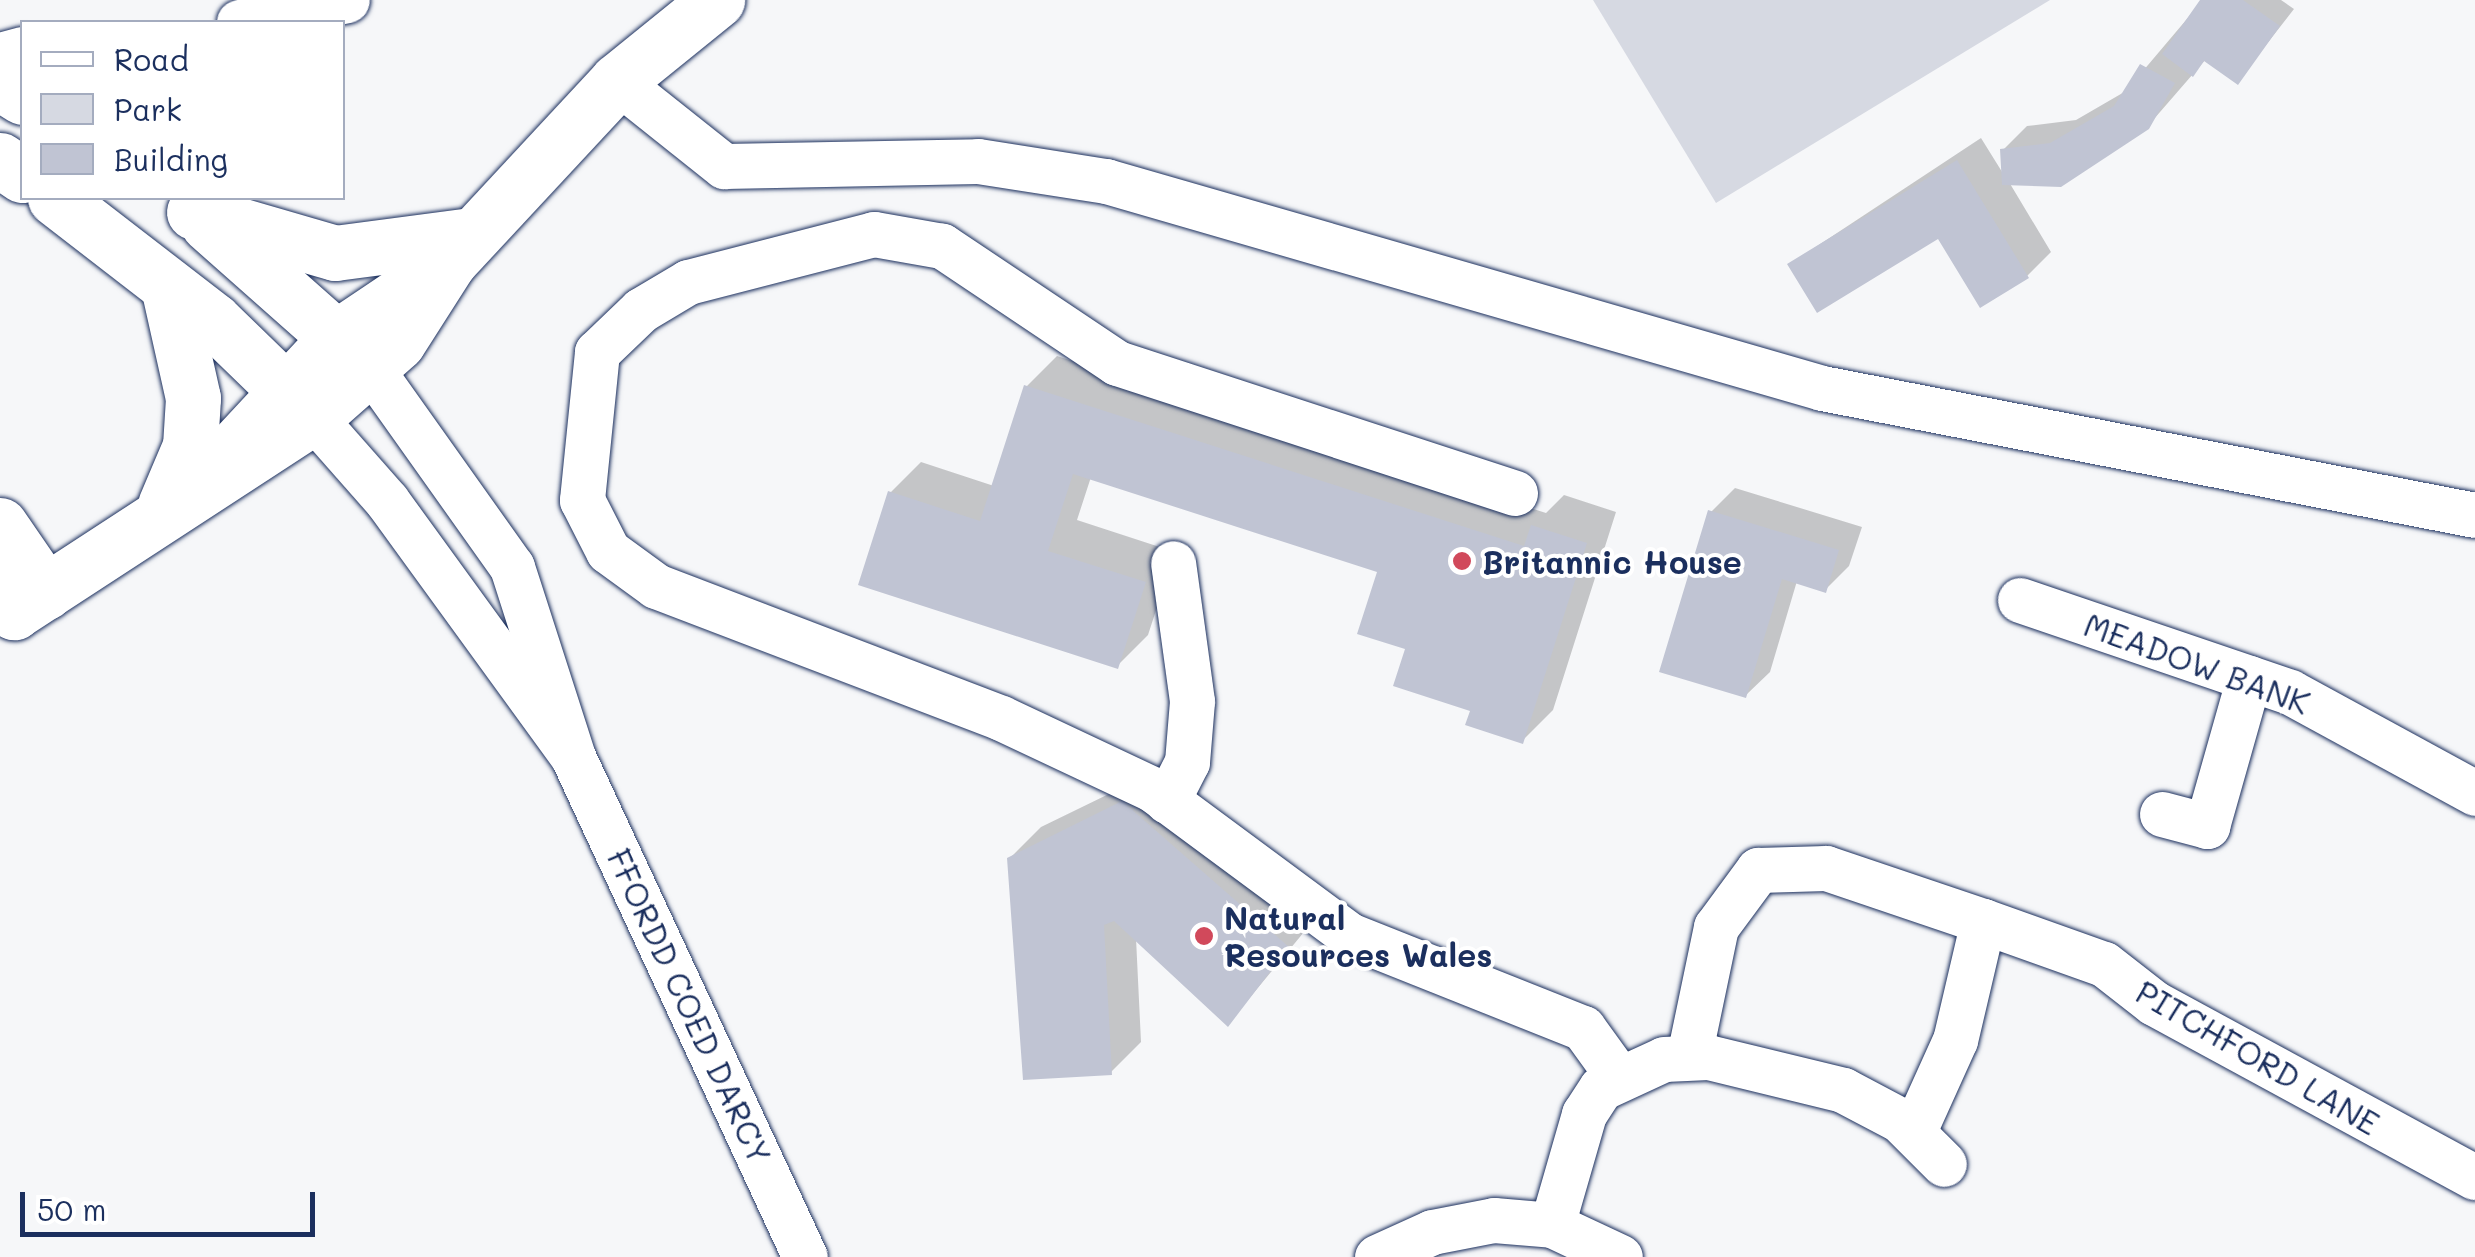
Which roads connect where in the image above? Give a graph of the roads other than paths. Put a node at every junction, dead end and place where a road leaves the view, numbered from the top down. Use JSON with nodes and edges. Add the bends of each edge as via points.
{"nodes":[{"id":1,"x":347,"y":0,"type":"edge"},
{"id":2,"x":717,"y":0,"type":"edge"},
{"id":3,"x":249,"y":20,"type":"edge"},
{"id":4,"x":617,"y":81,"type":"junction"},
{"id":5,"x":58,"y":200,"type":"edge"},
{"id":6,"x":184,"y":205,"type":"edge"},
{"id":7,"x":464,"y":247,"type":"junction"},
{"id":8,"x":168,"y":286,"type":"junction"},
{"id":9,"x":354,"y":352,"type":"junction"},
{"id":10,"x":298,"y":404,"type":"junction"},
{"id":11,"x":1515,"y":493,"type":"dead end"},
{"id":12,"x":178,"y":501,"type":"junction"},
{"id":13,"x":2475,"y":516,"type":"edge"},
{"id":14,"x":0,"y":525,"type":"edge"},
{"id":15,"x":1173,"y":563,"type":"dead end"},
{"id":16,"x":2020,"y":600,"type":"dead end"},
{"id":17,"x":15,"y":603,"type":"edge"},
{"id":18,"x":2249,"y":678,"type":"junction"},
{"id":19,"x":573,"y":757,"type":"junction"},
{"id":20,"x":2475,"y":793,"type":"edge"},
{"id":21,"x":1167,"y":801,"type":"junction"},
{"id":22,"x":2162,"y":814,"type":"dead end"},
{"id":23,"x":1984,"y":921,"type":"junction"},
{"id":24,"x":1688,"y":1056,"type":"junction"},
{"id":25,"x":1617,"y":1075,"type":"junction"},
{"id":26,"x":1914,"y":1131,"type":"junction"},
{"id":27,"x":1944,"y":1164,"type":"dead end"},
{"id":28,"x":2475,"y":1177,"type":"edge"},
{"id":29,"x":1552,"y":1225,"type":"junction"},
{"id":30,"x":805,"y":1257,"type":"edge"},
{"id":31,"x":1377,"y":1257,"type":"edge"},
{"id":32,"x":1620,"y":1257,"type":"edge"}],
"edges":[{"from":1,"to":3,"type":"street"},
{"from":2,"to":4,"type":"main road"},
{"from":4,"to":7,"type":"main road"},
{"from":4,"to":13,"type":"street","via":[[724,166],[978,161],[1106,181],[1822,388]]},
{"from":5,"to":8,"type":"main road"},
{"from":6,"to":7,"type":"main road","via":[[335,252]]},
{"from":6,"to":9,"type":"main road"},
{"from":7,"to":9,"type":"main road"},
{"from":8,"to":10,"type":"main road"},
{"from":8,"to":12,"type":"main road","via":[[194,398]]},
{"from":9,"to":10,"type":"main road"},
{"from":9,"to":19,"type":"street","name":"FFORDD COED DARCY","via":[[512,567]]},
{"from":10,"to":12,"type":"main road"},
{"from":10,"to":19,"type":"street","name":"FFORDD COED DARCY","via":[[388,501]]},
{"from":11,"to":21,"type":"street","via":[[1117,364],[942,246],[874,234],[688,282],[596,352],[582,500],[608,552],[656,586],[1001,718]]},
{"from":12,"to":17,"type":"main road"},
{"from":14,"to":17,"type":"main road"},
{"from":15,"to":21,"type":"street","via":[[1192,702],[1187,762]]},
{"from":16,"to":18,"type":"street","name":"MEADOW BANK"},
{"from":18,"to":20,"type":"street","name":"MEADOW BANK"},
{"from":18,"to":22,"type":"street","via":[[2207,826]]},
{"from":19,"to":30,"type":"street","name":"FFORDD COED DARCY"},
{"from":21,"to":25,"type":"street","via":[[1350,935],[1583,1028]]},
{"from":23,"to":24,"type":"street","name":"PITCHFORD LANE","via":[[1826,868],[1758,870],[1716,928]]},
{"from":23,"to":26,"type":"street","via":[[1956,1040]]},
{"from":23,"to":28,"type":"street","name":"PITCHFORD LANE","via":[[2104,964],[2154,1003]]},
{"from":24,"to":25,"type":"street"},
{"from":24,"to":26,"type":"street","via":[[1843,1090]]},
{"from":25,"to":29,"type":"street","via":[[1584,1114]]},
{"from":26,"to":27,"type":"street"},
{"from":29,"to":31,"type":"street","via":[[1466,1224]]},
{"from":29,"to":32,"type":"street"}]}
